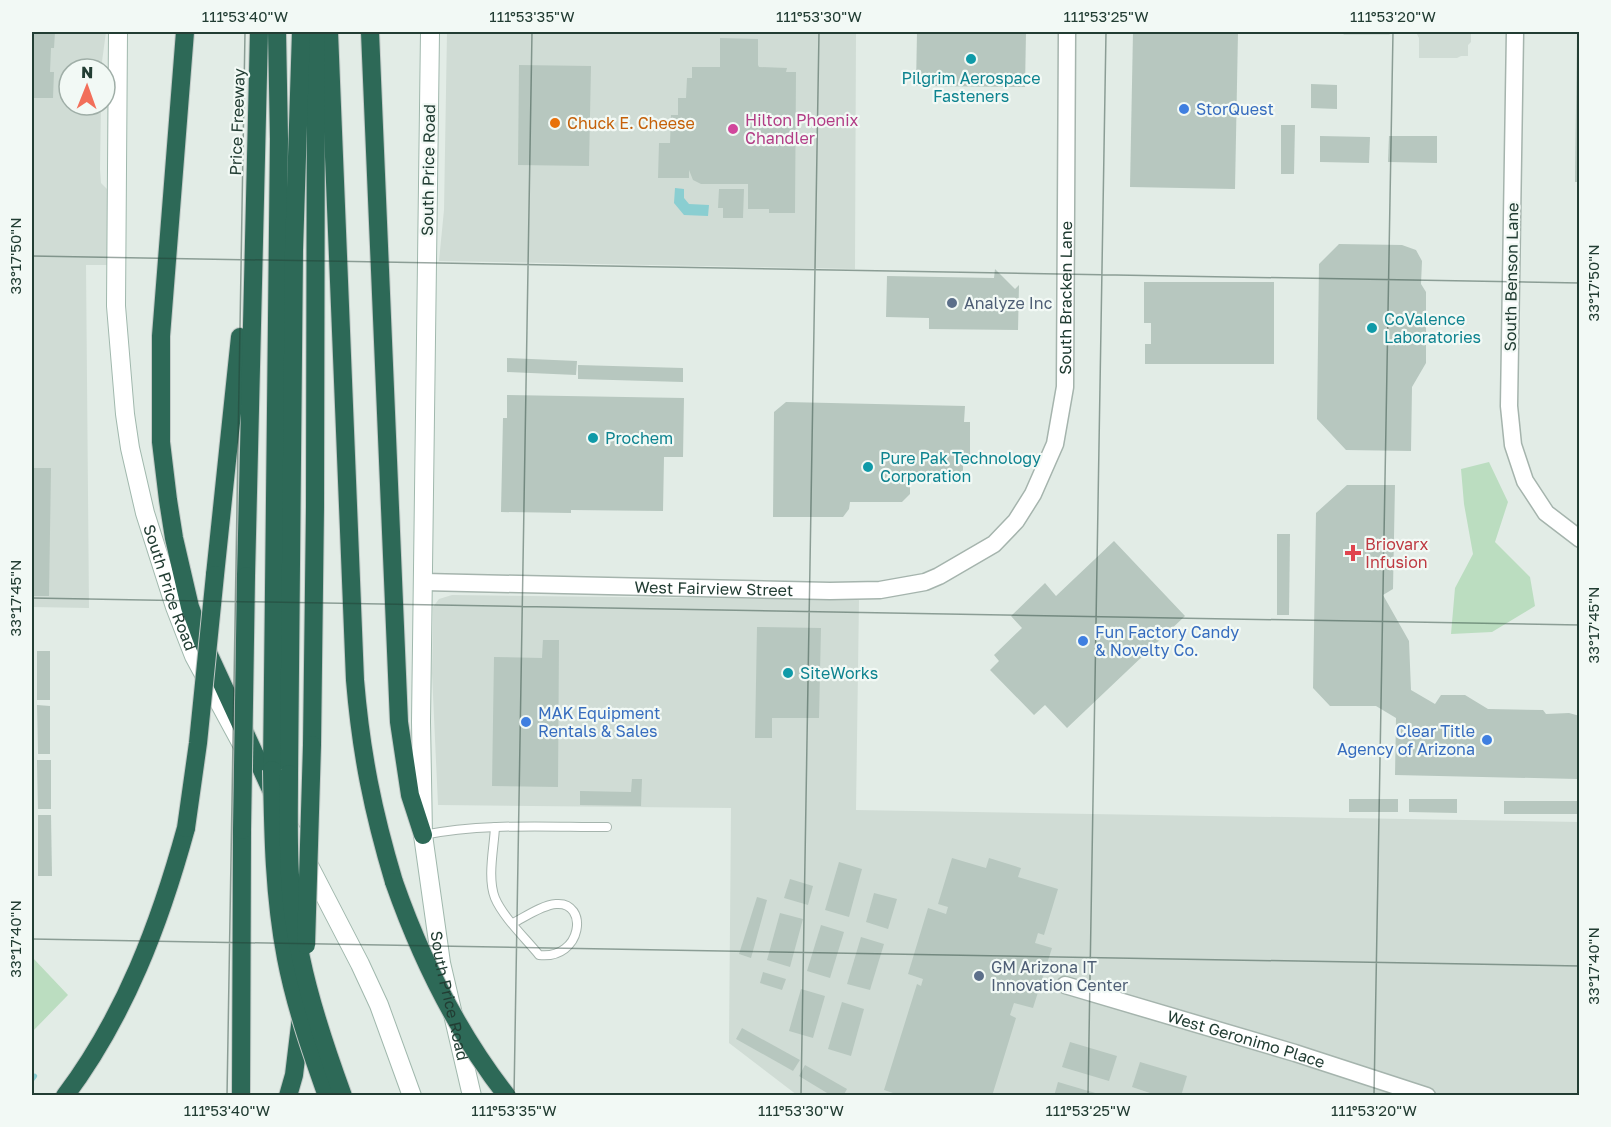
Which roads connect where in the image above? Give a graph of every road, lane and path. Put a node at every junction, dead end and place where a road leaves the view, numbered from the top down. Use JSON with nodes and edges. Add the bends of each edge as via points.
{"nodes":[{"id":1,"x":117,"y":32,"type":"edge"},
{"id":2,"x":185,"y":32,"type":"edge"},
{"id":3,"x":259,"y":32,"type":"edge"},
{"id":4,"x":277,"y":32,"type":"edge"},
{"id":5,"x":301,"y":32,"type":"edge"},
{"id":6,"x":316,"y":32,"type":"edge"},
{"id":7,"x":329,"y":32,"type":"edge"},
{"id":8,"x":370,"y":32,"type":"edge"},
{"id":9,"x":430,"y":32,"type":"edge"},
{"id":10,"x":1067,"y":32,"type":"edge"},
{"id":11,"x":1515,"y":32,"type":"edge"},
{"id":12,"x":253,"y":213,"type":"junction"},
{"id":13,"x":1580,"y":539,"type":"edge"},
{"id":14,"x":994,"y":544,"type":"joint"},
{"id":15,"x":424,"y":582,"type":"junction"},
{"id":16,"x":281,"y":772,"type":"junction"},
{"id":17,"x":288,"y":826,"type":"junction"},
{"id":18,"x":495,"y":827,"type":"junction"},
{"id":19,"x":607,"y":827,"type":"dead end"},
{"id":20,"x":423,"y":835,"type":"junction"},
{"id":21,"x":513,"y":923,"type":"junction"},
{"id":22,"x":1065,"y":985,"type":"dead end"},
{"id":23,"x":241,"y":1090,"type":"edge"},
{"id":24,"x":65,"y":1095,"type":"edge"},
{"id":25,"x":288,"y":1095,"type":"edge"},
{"id":26,"x":327,"y":1095,"type":"edge"},
{"id":27,"x":343,"y":1095,"type":"edge"},
{"id":28,"x":412,"y":1095,"type":"edge"},
{"id":29,"x":472,"y":1095,"type":"edge"},
{"id":30,"x":507,"y":1095,"type":"edge"},
{"id":31,"x":1427,"y":1095,"type":"edge"}],
"edges":[{"from":1,"to":17,"type":"main road","name":"South Price Road","via":[[117,324],[125,414],[140,491],[194,656]]},
{"from":2,"to":17,"type":"highway","via":[[161,336],[161,442],[168,500],[190,607]]},
{"from":3,"to":12,"type":"highway","name":"Price Freeway"},
{"from":4,"to":16,"type":"highway"},
{"from":5,"to":16,"type":"highway"},
{"from":6,"to":25,"type":"highway","bridge":true,"via":[[309,903],[302,1006]]},
{"from":7,"to":30,"type":"highway","bridge":true,"via":[[357,703],[365,768],[374,814],[413,936],[446,1005]]},
{"from":8,"to":20,"type":"highway","via":[[399,722],[410,795]]},
{"from":9,"to":15,"type":"main road","name":"South Price Road"},
{"from":10,"to":14,"type":"street","name":"South Bracken Lane","via":[[1065,387],[1055,444],[1033,494],[1016,521]]},
{"from":11,"to":13,"type":"street","name":"South Benson Lane","via":[[1509,406],[1513,445],[1525,481],[1546,513]]},
{"from":12,"to":23,"type":"highway","bridge":true},
{"from":12,"to":24,"type":"highway","bridge":true,"via":[[186,828],[139,966],[99,1047]]},
{"from":14,"to":15,"type":"street","name":"West Fairview Street","via":[[932,579],[880,590]]},
{"from":15,"to":20,"type":"main road","name":"South Price Road"},
{"from":16,"to":26,"type":"highway","bridge":true,"via":[[276,884],[286,959]]},
{"from":16,"to":27,"type":"highway","bridge":true,"via":[[294,917],[314,1011]]},
{"from":17,"to":28,"type":"main road","name":"South Price Road","via":[[379,1005]]},
{"from":18,"to":19,"type":"lane"},
{"from":18,"to":20,"type":"lane"},
{"from":18,"to":21,"type":"lane","via":[[495,898]]},
{"from":20,"to":29,"type":"main road","name":"South Price Road","via":[[441,963]]},
{"from":21,"to":21,"type":"lane","via":[[539,955],[549,956],[569,946],[577,919],[574,910],[564,904],[553,904]]},
{"from":22,"to":31,"type":"street","name":"West Geronimo Place"}]}
